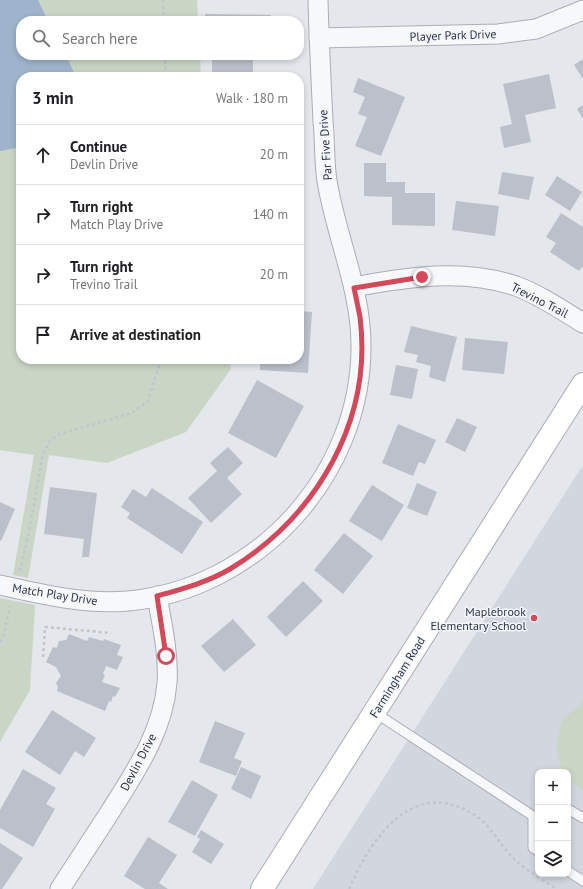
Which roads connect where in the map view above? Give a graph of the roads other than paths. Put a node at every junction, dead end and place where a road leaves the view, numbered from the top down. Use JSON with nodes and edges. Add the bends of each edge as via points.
{"nodes":[{"id":1,"x":318,"y":0,"type":"edge"},
{"id":2,"x":583,"y":10,"type":"edge"},
{"id":3,"x":319,"y":38,"type":"junction"},
{"id":4,"x":354,"y":288,"type":"junction"},
{"id":5,"x":583,"y":323,"type":"edge"},
{"id":6,"x":583,"y":384,"type":"edge"},
{"id":7,"x":7,"y":587,"type":"edge"},
{"id":8,"x":157,"y":596,"type":"junction"},
{"id":9,"x":374,"y":712,"type":"junction"},
{"id":10,"x":571,"y":811,"type":"edge"},
{"id":11,"x":535,"y":813,"type":"edge"},
{"id":12,"x":583,"y":818,"type":"edge"},
{"id":13,"x":535,"y":825,"type":"edge"},
{"id":14,"x":535,"y":849,"type":"edge"},
{"id":15,"x":571,"y":873,"type":"edge"},
{"id":16,"x":583,"y":881,"type":"edge"},
{"id":17,"x":60,"y":889,"type":"edge"},
{"id":18,"x":262,"y":889,"type":"edge"}],
"edges":[{"from":1,"to":3,"type":"street","name":"Par Five Drive"},
{"from":2,"to":3,"type":"street","name":"Player Park Drive","via":[[536,29],[498,34]]},
{"from":3,"to":4,"type":"street","name":"Par Five Drive","via":[[326,178],[334,220]]},
{"from":4,"to":5,"type":"street","name":"Trevino Trail","via":[[422,277],[479,277],[518,287]]},
{"from":4,"to":8,"type":"street","name":"Match Play Drive","via":[[360,317],[360,372],[347,429],[320,486],[284,528],[230,569],[191,587]]},
{"from":6,"to":9,"type":"street","name":"Farmingham Road"},
{"from":7,"to":8,"type":"street","name":"Match Play Drive","via":[[99,602],[129,601]]},
{"from":8,"to":17,"type":"street","name":"Devlin Drive","via":[[166,656],[167,683],[163,708],[154,735],[131,778]]},
{"from":9,"to":11,"type":"lane"},
{"from":9,"to":18,"type":"street","name":"Farmingham Road"},
{"from":10,"to":12,"type":"lane"},
{"from":13,"to":14,"type":"lane"},
{"from":15,"to":16,"type":"lane"}]}
